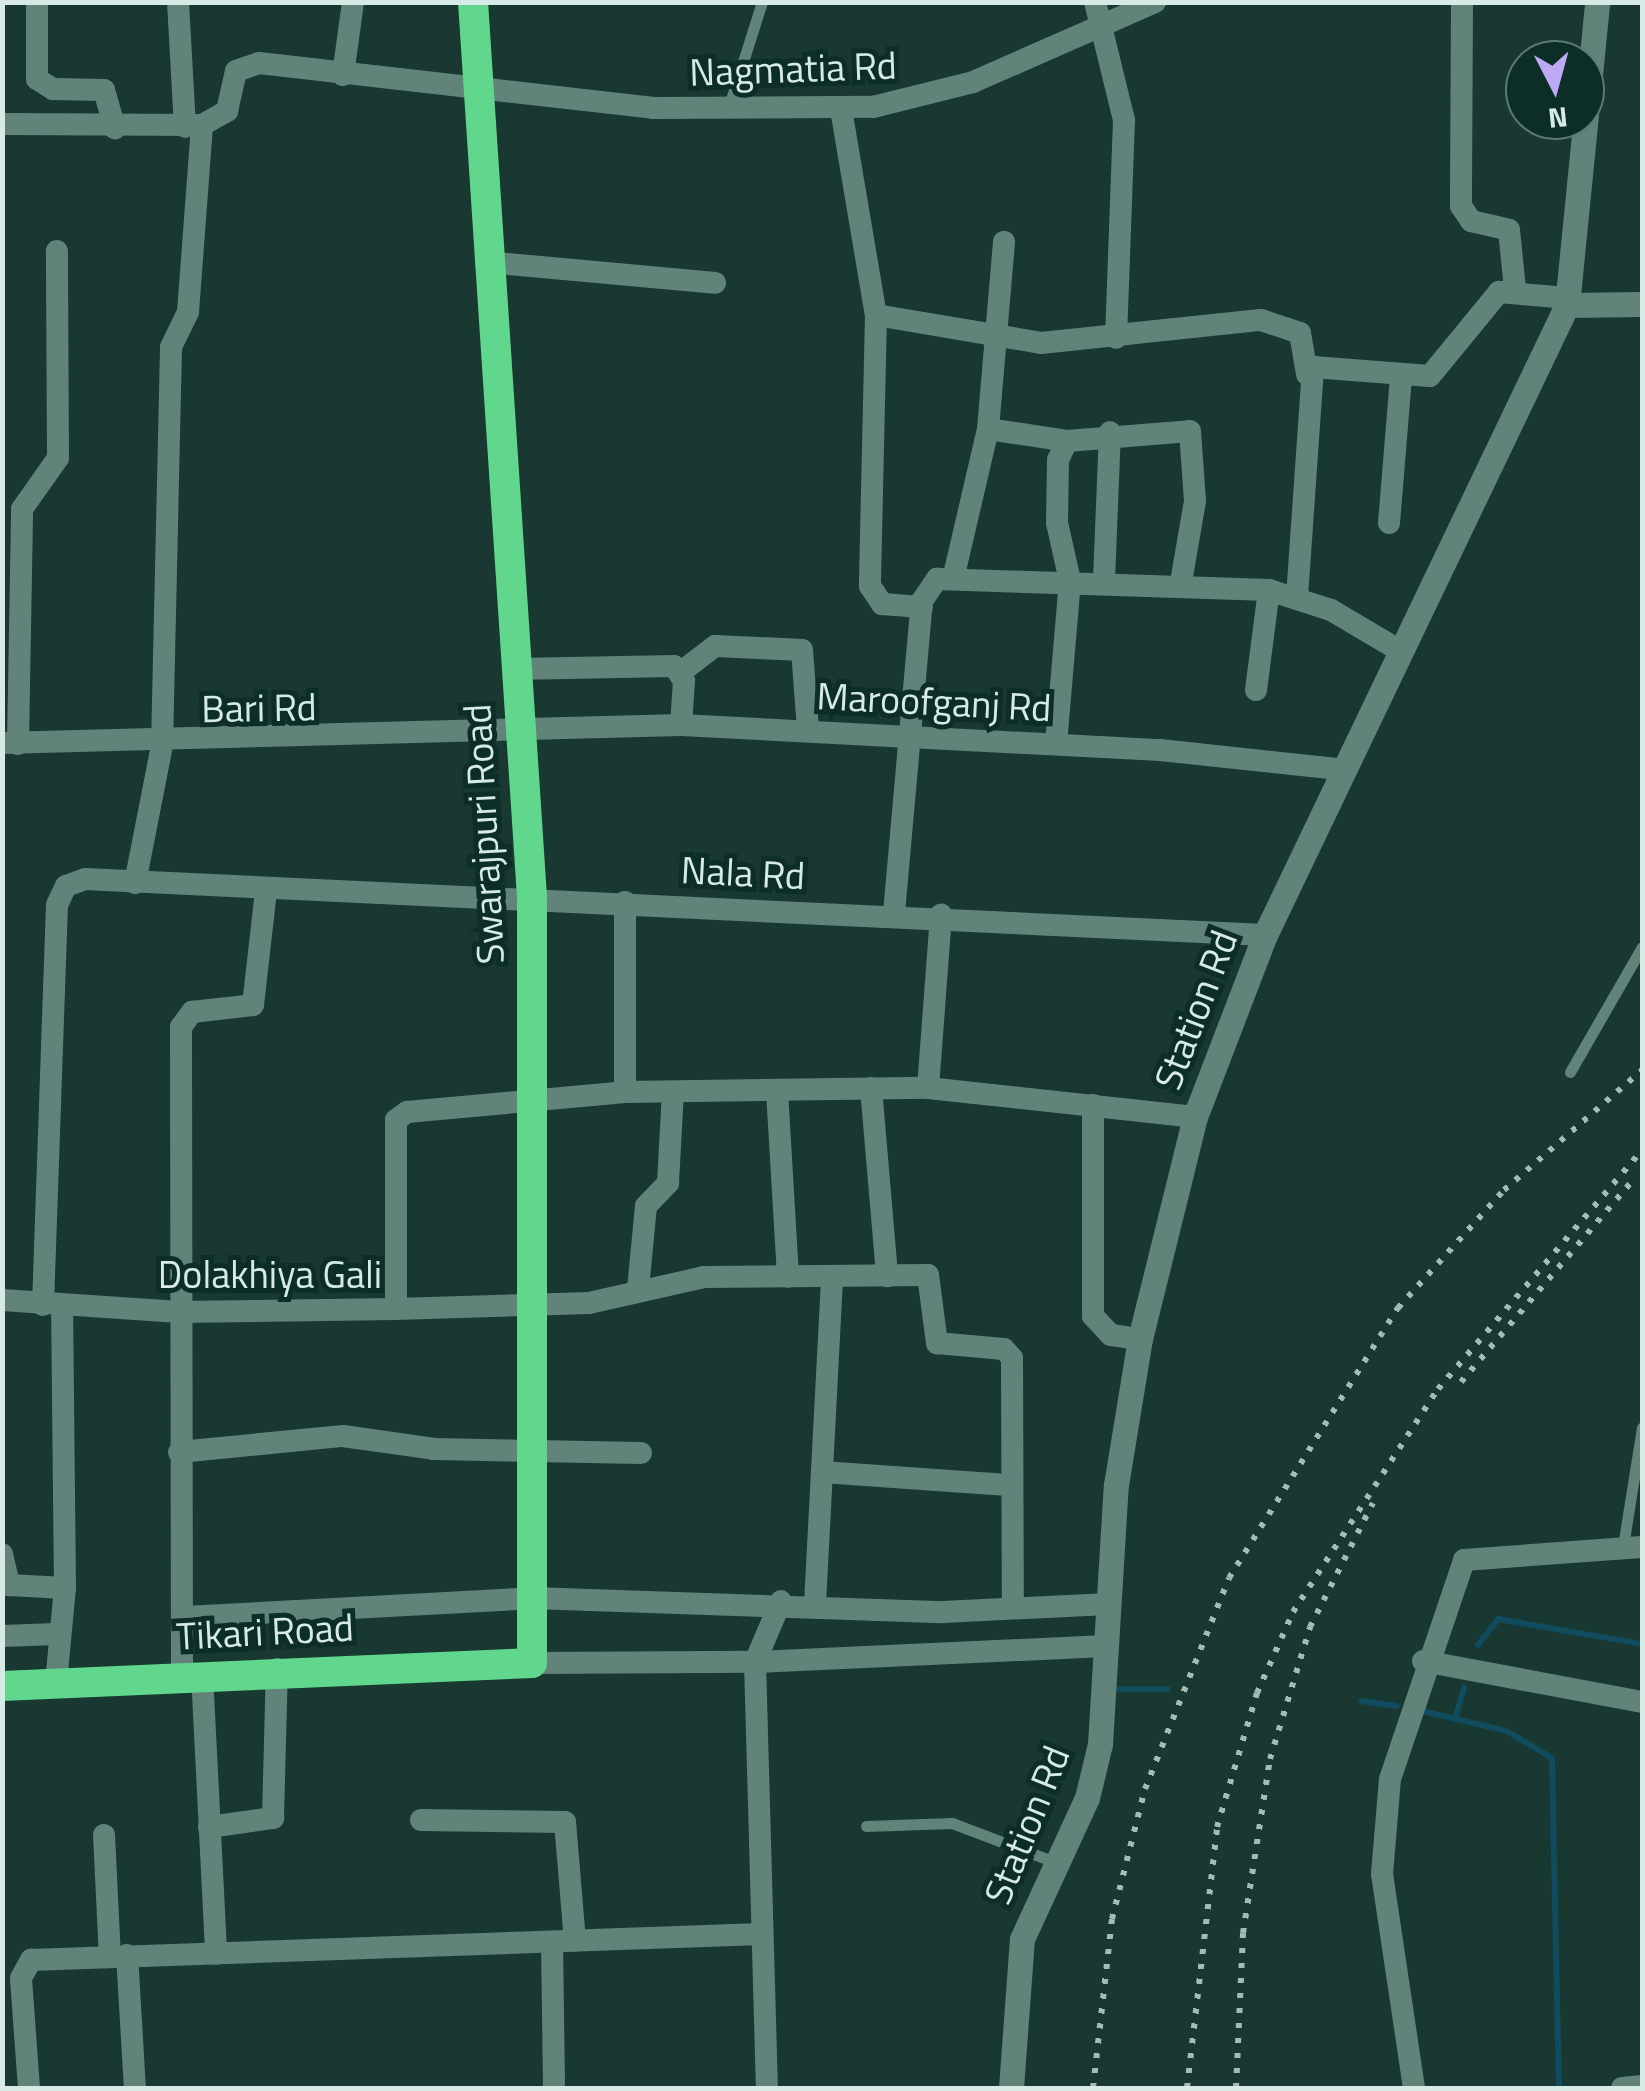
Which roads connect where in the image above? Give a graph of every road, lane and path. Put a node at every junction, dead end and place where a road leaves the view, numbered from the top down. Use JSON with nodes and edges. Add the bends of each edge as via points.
{"nodes":[{"id":1,"x":37,"y":2,"type":"edge"},
{"id":2,"x":178,"y":2,"type":"edge"},
{"id":3,"x":353,"y":2,"type":"edge"},
{"id":4,"x":474,"y":2,"type":"edge"},
{"id":5,"x":762,"y":2,"type":"edge"},
{"id":6,"x":1094,"y":2,"type":"edge"},
{"id":7,"x":1155,"y":2,"type":"edge"},
{"id":8,"x":1462,"y":2,"type":"edge"},
{"id":9,"x":1597,"y":2,"type":"edge"},
{"id":10,"x":1100,"y":26,"type":"junction"},
{"id":11,"x":343,"y":76,"type":"junction"},
{"id":12,"x":478,"y":82,"type":"junction"},
{"id":13,"x":841,"y":109,"type":"junction"},
{"id":14,"x":728,"y":113,"type":"junction"},
{"id":15,"x":2,"y":124,"type":"edge"},
{"id":16,"x":194,"y":126,"type":"junction"},
{"id":17,"x":115,"y":128,"type":"junction"},
{"id":18,"x":1004,"y":242,"type":"dead end"},
{"id":19,"x":57,"y":251,"type":"dead end"},
{"id":20,"x":486,"y":262,"type":"junction"},
{"id":21,"x":715,"y":283,"type":"dead end"},
{"id":22,"x":1515,"y":289,"type":"junction"},
{"id":23,"x":1568,"y":302,"type":"junction"},
{"id":24,"x":1642,"y":304,"type":"edge"},
{"id":25,"x":876,"y":314,"type":"junction"},
{"id":26,"x":1116,"y":338,"type":"junction"},
{"id":27,"x":996,"y":339,"type":"junction"},
{"id":28,"x":1307,"y":374,"type":"junction"},
{"id":29,"x":1400,"y":376,"type":"junction"},
{"id":30,"x":988,"y":429,"type":"junction"},
{"id":31,"x":1110,"y":432,"type":"junction"},
{"id":32,"x":1067,"y":441,"type":"junction"},
{"id":33,"x":1389,"y":523,"type":"dead end"},
{"id":34,"x":954,"y":574,"type":"junction"},
{"id":35,"x":1104,"y":580,"type":"junction"},
{"id":36,"x":1070,"y":581,"type":"junction"},
{"id":37,"x":1181,"y":582,"type":"junction"},
{"id":38,"x":1269,"y":590,"type":"junction"},
{"id":39,"x":1297,"y":597,"type":"junction"},
{"id":40,"x":922,"y":607,"type":"junction"},
{"id":41,"x":1402,"y":652,"type":"junction"},
{"id":42,"x":514,"y":669,"type":"junction"},
{"id":43,"x":681,"y":672,"type":"junction"},
{"id":44,"x":1256,"y":690,"type":"dead end"},
{"id":45,"x":681,"y":725,"type":"junction"},
{"id":46,"x":517,"y":726,"type":"junction"},
{"id":47,"x":808,"y":729,"type":"junction"},
{"id":48,"x":906,"y":735,"type":"junction"},
{"id":49,"x":10,"y":744,"type":"edge"},
{"id":50,"x":1056,"y":744,"type":"junction"},
{"id":51,"x":162,"y":745,"type":"junction"},
{"id":52,"x":1346,"y":770,"type":"junction"},
{"id":53,"x":136,"y":883,"type":"junction"},
{"id":54,"x":266,"y":891,"type":"junction"},
{"id":55,"x":532,"y":897,"type":"junction"},
{"id":56,"x":625,"y":902,"type":"junction"},
{"id":57,"x":894,"y":913,"type":"junction"},
{"id":58,"x":941,"y":914,"type":"junction"},
{"id":59,"x":1264,"y":935,"type":"junction"},
{"id":60,"x":1642,"y":947,"type":"edge"},
{"id":61,"x":1570,"y":1072,"type":"dead end"},
{"id":62,"x":871,"y":1088,"type":"junction"},
{"id":63,"x":928,"y":1088,"type":"junction"},
{"id":64,"x":625,"y":1092,"type":"junction"},
{"id":65,"x":674,"y":1092,"type":"junction"},
{"id":66,"x":777,"y":1092,"type":"junction"},
{"id":67,"x":534,"y":1099,"type":"junction"},
{"id":68,"x":1093,"y":1105,"type":"junction"},
{"id":69,"x":1196,"y":1117,"type":"junction"},
{"id":70,"x":887,"y":1276,"type":"junction"},
{"id":71,"x":788,"y":1277,"type":"junction"},
{"id":72,"x":832,"y":1277,"type":"junction"},
{"id":73,"x":638,"y":1288,"type":"junction"},
{"id":74,"x":2,"y":1300,"type":"edge"},
{"id":75,"x":538,"y":1304,"type":"junction"},
{"id":76,"x":53,"y":1306,"type":"junction"},
{"id":77,"x":396,"y":1309,"type":"junction"},
{"id":78,"x":176,"y":1312,"type":"junction"},
{"id":79,"x":1140,"y":1339,"type":"junction"},
{"id":80,"x":1642,"y":1428,"type":"edge"},
{"id":81,"x":535,"y":1449,"type":"junction"},
{"id":82,"x":179,"y":1452,"type":"junction"},
{"id":83,"x":642,"y":1453,"type":"dead end"},
{"id":84,"x":822,"y":1472,"type":"junction"},
{"id":85,"x":1008,"y":1484,"type":"junction"},
{"id":86,"x":1633,"y":1546,"type":"edge"},
{"id":87,"x":2,"y":1554,"type":"edge"},
{"id":88,"x":65,"y":1588,"type":"junction"},
{"id":89,"x":532,"y":1598,"type":"junction"},
{"id":90,"x":781,"y":1601,"type":"junction"},
{"id":91,"x":815,"y":1604,"type":"junction"},
{"id":92,"x":1109,"y":1604,"type":"junction"},
{"id":93,"x":1013,"y":1608,"type":"junction"},
{"id":94,"x":184,"y":1617,"type":"junction"},
{"id":95,"x":57,"y":1634,"type":"junction"},
{"id":96,"x":2,"y":1636,"type":"edge"},
{"id":97,"x":1106,"y":1646,"type":"junction"},
{"id":98,"x":1423,"y":1660,"type":"junction"},
{"id":99,"x":756,"y":1662,"type":"junction"},
{"id":100,"x":532,"y":1663,"type":"junction"},
{"id":101,"x":277,"y":1669,"type":"junction"},
{"id":102,"x":192,"y":1675,"type":"junction"},
{"id":103,"x":56,"y":1683,"type":"junction"},
{"id":104,"x":2,"y":1686,"type":"edge"},
{"id":105,"x":1642,"y":1702,"type":"edge"},
{"id":106,"x":421,"y":1820,"type":"dead end"},
{"id":107,"x":866,"y":1826,"type":"dead end"},
{"id":108,"x":210,"y":1827,"type":"junction"},
{"id":109,"x":104,"y":1835,"type":"dead end"},
{"id":110,"x":1052,"y":1861,"type":"junction"},
{"id":111,"x":762,"y":1934,"type":"junction"},
{"id":112,"x":563,"y":1942,"type":"junction"},
{"id":113,"x":216,"y":1954,"type":"junction"},
{"id":114,"x":118,"y":1956,"type":"junction"},
{"id":115,"x":1642,"y":2086,"type":"edge"},
{"id":116,"x":29,"y":2088,"type":"edge"},
{"id":117,"x":135,"y":2088,"type":"edge"},
{"id":118,"x":554,"y":2088,"type":"edge"},
{"id":119,"x":766,"y":2088,"type":"edge"},
{"id":120,"x":1011,"y":2088,"type":"edge"},
{"id":121,"x":1414,"y":2088,"type":"edge"},
{"id":122,"x":1622,"y":2088,"type":"edge"}],
"edges":[{"from":1,"to":17,"type":"street","via":[[37,79],[52,89],[104,90]]},
{"from":2,"to":16,"type":"street"},
{"from":3,"to":11,"type":"street"},
{"from":4,"to":12,"type":"highway","name":"Swarajpuri Road"},
{"from":5,"to":14,"type":"lane"},
{"from":6,"to":10,"type":"street"},
{"from":7,"to":10,"type":"street","name":"Nagmatia Rd"},
{"from":8,"to":22,"type":"street","via":[[1461,206],[1471,221],[1509,230]]},
{"from":9,"to":23,"type":"street","name":"Station Rd"},
{"from":10,"to":13,"type":"street","name":"Nagmatia Rd","via":[[928,97]]},
{"from":10,"to":26,"type":"street","via":[[1124,120]]},
{"from":11,"to":12,"type":"street","name":"Nagmatia Rd"},
{"from":11,"to":16,"type":"street","name":"Nagmatia Rd","via":[[242,66],[228,111]]},
{"from":12,"to":14,"type":"street","name":"Nagmatia Rd"},
{"from":12,"to":20,"type":"highway","name":"Swarajpuri Road"},
{"from":13,"to":14,"type":"street","name":"Nagmatia Rd"},
{"from":13,"to":25,"type":"street"},
{"from":15,"to":17,"type":"street"},
{"from":16,"to":17,"type":"street"},
{"from":16,"to":51,"type":"street","via":[[188,312],[171,346]]},
{"from":18,"to":27,"type":"street"},
{"from":19,"to":49,"type":"street","via":[[58,458],[22,510]]},
{"from":20,"to":21,"type":"street"},
{"from":20,"to":42,"type":"highway","name":"Swarajpuri Road"},
{"from":22,"to":23,"type":"street"},
{"from":22,"to":29,"type":"street","via":[[1487,301],[1437,372]]},
{"from":23,"to":24,"type":"street"},
{"from":23,"to":41,"type":"street","name":"Station Rd"},
{"from":25,"to":27,"type":"street"},
{"from":25,"to":40,"type":"street","via":[[870,586],[882,604]]},
{"from":26,"to":27,"type":"street"},
{"from":26,"to":28,"type":"street","via":[[1261,320],[1300,333]]},
{"from":27,"to":30,"type":"street"},
{"from":28,"to":29,"type":"street","via":[[1325,362]]},
{"from":28,"to":39,"type":"street"},
{"from":29,"to":33,"type":"street"},
{"from":30,"to":32,"type":"street"},
{"from":30,"to":34,"type":"street"},
{"from":31,"to":32,"type":"street"},
{"from":31,"to":35,"type":"street"},
{"from":31,"to":37,"type":"street","via":[[1183,428],[1194,436]]},
{"from":32,"to":36,"type":"street","via":[[1057,523]]},
{"from":34,"to":36,"type":"street"},
{"from":34,"to":40,"type":"street","via":[[937,579]]},
{"from":35,"to":36,"type":"street"},
{"from":35,"to":37,"type":"street"},
{"from":36,"to":50,"type":"street"},
{"from":37,"to":38,"type":"street"},
{"from":38,"to":39,"type":"street"},
{"from":38,"to":44,"type":"street"},
{"from":39,"to":41,"type":"street"},
{"from":40,"to":48,"type":"street"},
{"from":41,"to":52,"type":"street","name":"Station Rd"},
{"from":42,"to":43,"type":"street","via":[[665,664]]},
{"from":42,"to":46,"type":"highway","name":"Swarajpuri Road"},
{"from":43,"to":45,"type":"street"},
{"from":43,"to":47,"type":"street","via":[[715,646],[802,650]]},
{"from":45,"to":46,"type":"street","name":"Maroofganj Rd"},
{"from":45,"to":47,"type":"street","name":"Maroofganj Rd"},
{"from":46,"to":51,"type":"street","name":"Bari Rd"},
{"from":46,"to":55,"type":"highway","name":"Swarajpuri Road"},
{"from":47,"to":48,"type":"street","name":"Maroofganj Rd"},
{"from":48,"to":50,"type":"street","name":"Maroofganj Rd"},
{"from":48,"to":57,"type":"street"},
{"from":49,"to":51,"type":"street","name":"Bari Rd"},
{"from":50,"to":52,"type":"street","name":"Maroofganj Rd"},
{"from":51,"to":53,"type":"street"},
{"from":52,"to":59,"type":"street","name":"Station Rd"},
{"from":53,"to":54,"type":"street","name":"Nala Rd"},
{"from":53,"to":76,"type":"street","name":"Nala Rd","via":[[84,878],[66,886],[57,905]]},
{"from":54,"to":55,"type":"street","name":"Nala Rd"},
{"from":54,"to":78,"type":"street","via":[[254,1005],[192,1012],[181,1027]]},
{"from":55,"to":56,"type":"street","name":"Nala Rd"},
{"from":55,"to":67,"type":"highway","name":"Swarajpuri Road"},
{"from":56,"to":57,"type":"street","name":"Nala Rd"},
{"from":56,"to":64,"type":"street"},
{"from":57,"to":58,"type":"street","name":"Nala Rd"},
{"from":58,"to":59,"type":"street","name":"Nala Rd"},
{"from":58,"to":63,"type":"street"},
{"from":59,"to":69,"type":"street","name":"Station Rd"},
{"from":60,"to":61,"type":"lane"},
{"from":62,"to":63,"type":"street"},
{"from":62,"to":66,"type":"street"},
{"from":62,"to":70,"type":"street"},
{"from":63,"to":68,"type":"street"},
{"from":64,"to":65,"type":"street"},
{"from":64,"to":67,"type":"street"},
{"from":65,"to":66,"type":"street"},
{"from":65,"to":73,"type":"street","via":[[668,1183],[646,1206]]},
{"from":66,"to":71,"type":"street"},
{"from":67,"to":75,"type":"highway","name":"Swarajpuri Road"},
{"from":67,"to":77,"type":"street","via":[[399,1115]]},
{"from":68,"to":69,"type":"street"},
{"from":68,"to":79,"type":"street","via":[[1093,1316],[1111,1335]]},
{"from":69,"to":79,"type":"street","name":"Station Rd"},
{"from":70,"to":72,"type":"street","name":"Dolakhiya Gali"},
{"from":70,"to":85,"type":"street","name":"Dolakhiya Gali","via":[[932,1278],[936,1344],[1009,1352]]},
{"from":71,"to":72,"type":"street","name":"Dolakhiya Gali"},
{"from":71,"to":73,"type":"street","name":"Dolakhiya Gali"},
{"from":72,"to":84,"type":"street"},
{"from":73,"to":75,"type":"street","name":"Dolakhiya Gali"},
{"from":74,"to":76,"type":"street","name":"Dolakhiya Gali"},
{"from":75,"to":77,"type":"street","name":"Dolakhiya Gali"},
{"from":75,"to":81,"type":"highway","name":"Swarajpuri Road"},
{"from":76,"to":78,"type":"street","name":"Dolakhiya Gali"},
{"from":76,"to":88,"type":"street"},
{"from":77,"to":78,"type":"street","name":"Dolakhiya Gali"},
{"from":78,"to":82,"type":"street"},
{"from":79,"to":92,"type":"street","name":"Station Rd"},
{"from":80,"to":86,"type":"lane"},
{"from":81,"to":82,"type":"street","via":[[343,1436]]},
{"from":81,"to":83,"type":"street"},
{"from":81,"to":89,"type":"highway","name":"Swarajpuri Road"},
{"from":82,"to":94,"type":"street"},
{"from":84,"to":85,"type":"street"},
{"from":84,"to":91,"type":"street"},
{"from":85,"to":93,"type":"street"},
{"from":86,"to":98,"type":"street","via":[[1464,1560]]},
{"from":87,"to":88,"type":"street","via":[[9,1585]]},
{"from":88,"to":95,"type":"street"},
{"from":89,"to":90,"type":"street"},
{"from":89,"to":94,"type":"street"},
{"from":89,"to":100,"type":"highway","name":"Swarajpuri Road"},
{"from":90,"to":91,"type":"street"},
{"from":90,"to":99,"type":"street"},
{"from":91,"to":93,"type":"street"},
{"from":92,"to":93,"type":"street"},
{"from":92,"to":97,"type":"street","name":"Station Rd"},
{"from":94,"to":102,"type":"street"},
{"from":95,"to":96,"type":"street"},
{"from":95,"to":103,"type":"street"},
{"from":97,"to":99,"type":"street"},
{"from":97,"to":110,"type":"street","name":"Station Rd","via":[[1100,1744],[1087,1798]]},
{"from":98,"to":105,"type":"street"},
{"from":98,"to":121,"type":"street","via":[[1390,1779],[1382,1874]]},
{"from":99,"to":100,"type":"street"},
{"from":99,"to":111,"type":"street"},
{"from":100,"to":101,"type":"highway","name":"Tikari Road"},
{"from":101,"to":102,"type":"highway","name":"Tikari Road"},
{"from":101,"to":108,"type":"street","via":[[273,1818]]},
{"from":102,"to":103,"type":"highway","name":"Tikari Road"},
{"from":102,"to":108,"type":"street"},
{"from":103,"to":104,"type":"highway","name":"Tikari Road"},
{"from":106,"to":112,"type":"street","via":[[565,1822]]},
{"from":107,"to":110,"type":"lane","via":[[952,1823]]},
{"from":108,"to":113,"type":"street"},
{"from":109,"to":114,"type":"street"},
{"from":110,"to":120,"type":"street","name":"Station Rd","via":[[1022,1939]]},
{"from":111,"to":112,"type":"street"},
{"from":111,"to":119,"type":"street"},
{"from":112,"to":113,"type":"street"},
{"from":112,"to":118,"type":"street"},
{"from":113,"to":114,"type":"street"},
{"from":114,"to":116,"type":"street","via":[[24,1962]]},
{"from":114,"to":117,"type":"street"},
{"from":115,"to":122,"type":"street"}]}
